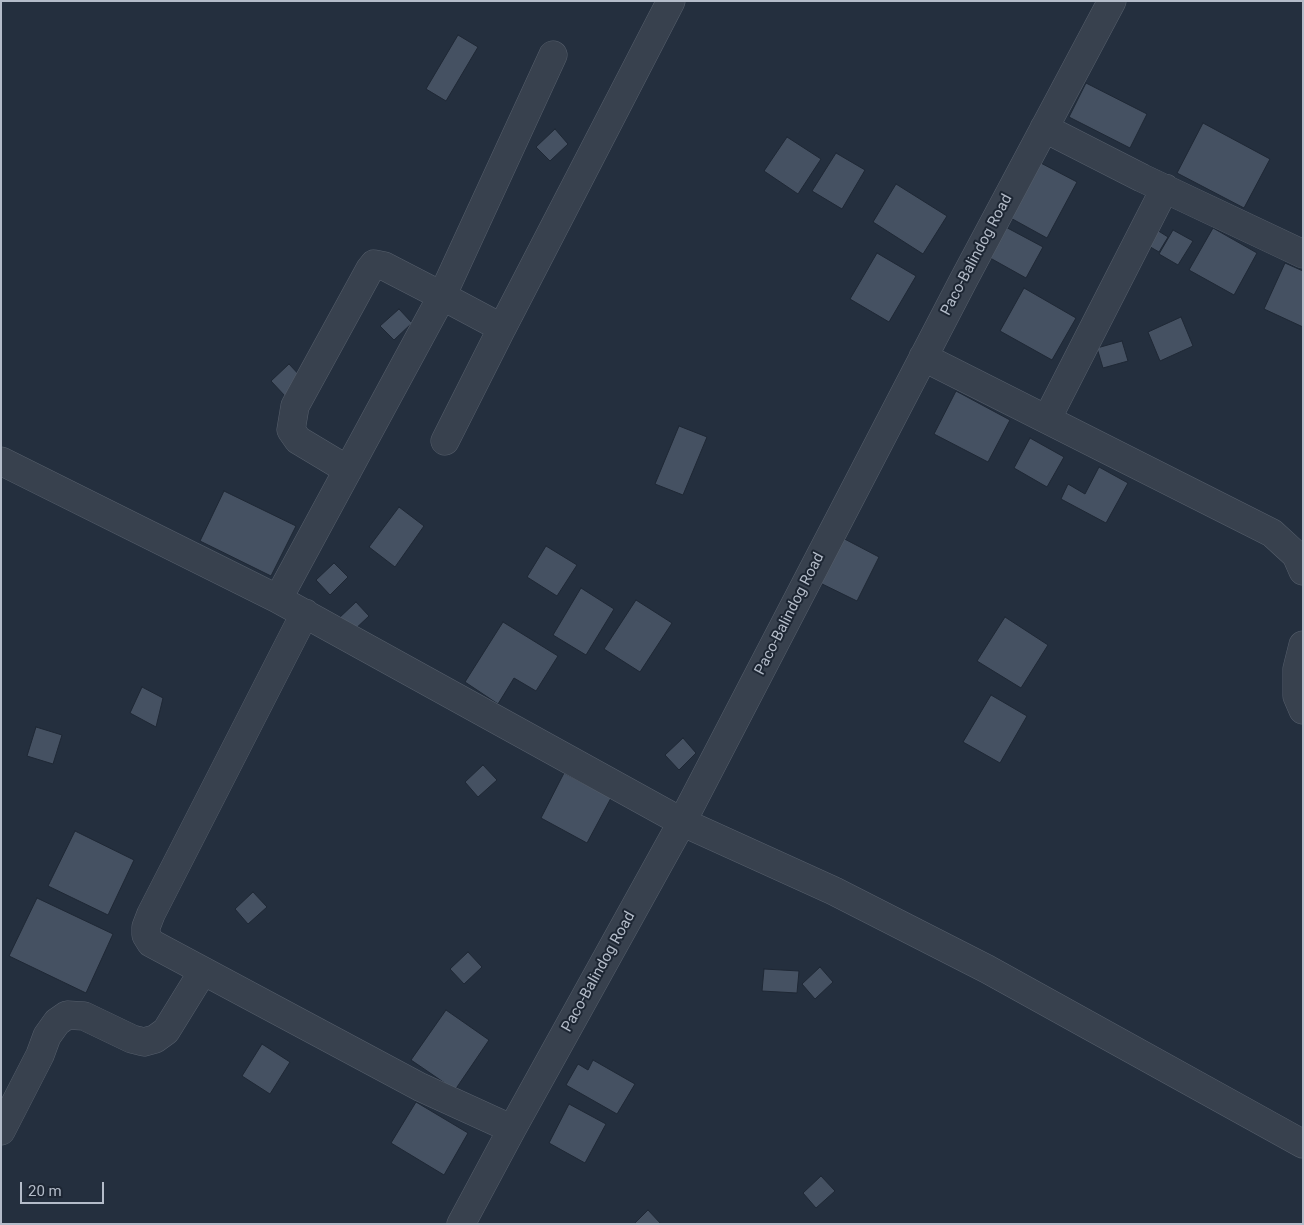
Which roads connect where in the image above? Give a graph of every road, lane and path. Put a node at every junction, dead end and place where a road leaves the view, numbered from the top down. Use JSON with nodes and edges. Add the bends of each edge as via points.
{"nodes":[{"id":1,"x":671,"y":1,"type":"edge"},
{"id":2,"x":1112,"y":1,"type":"edge"},
{"id":3,"x":553,"y":55,"type":"dead end"},
{"id":4,"x":1044,"y":128,"type":"junction"},
{"id":5,"x":1165,"y":188,"type":"junction"},
{"id":6,"x":1303,"y":254,"type":"edge"},
{"id":7,"x":442,"y":296,"type":"junction"},
{"id":8,"x":502,"y":328,"type":"junction"},
{"id":9,"x":923,"y":357,"type":"junction"},
{"id":10,"x":1047,"y":419,"type":"junction"},
{"id":11,"x":445,"y":441,"type":"dead end"},
{"id":12,"x":1,"y":461,"type":"edge"},
{"id":13,"x":348,"y":470,"type":"junction"},
{"id":14,"x":1303,"y":571,"type":"edge"},
{"id":15,"x":278,"y":599,"type":"junction"},
{"id":16,"x":305,"y":613,"type":"junction"},
{"id":17,"x":1303,"y":645,"type":"edge"},
{"id":18,"x":1303,"y":710,"type":"edge"},
{"id":19,"x":682,"y":822,"type":"junction"},
{"id":20,"x":203,"y":971,"type":"junction"},
{"id":21,"x":512,"y":1129,"type":"junction"},
{"id":22,"x":1,"y":1131,"type":"edge"},
{"id":23,"x":1303,"y":1144,"type":"edge"},
{"id":24,"x":461,"y":1224,"type":"edge"}],
"edges":[{"from":1,"to":8,"type":"street"},
{"from":2,"to":4,"type":"street","name":"Paco-Balindog Road"},
{"from":3,"to":7,"type":"street"},
{"from":4,"to":5,"type":"street"},
{"from":4,"to":9,"type":"street","name":"Paco-Balindog Road"},
{"from":5,"to":6,"type":"street"},
{"from":5,"to":10,"type":"street"},
{"from":7,"to":8,"type":"street"},
{"from":7,"to":13,"type":"street"},
{"from":7,"to":13,"type":"street","via":[[374,264],[295,406],[291,430],[298,440]]},
{"from":8,"to":11,"type":"street"},
{"from":9,"to":10,"type":"street"},
{"from":9,"to":19,"type":"street","name":"Paco-Balindog Road"},
{"from":10,"to":14,"type":"street","via":[[1272,533],[1296,555]]},
{"from":12,"to":15,"type":"street"},
{"from":13,"to":15,"type":"street"},
{"from":15,"to":16,"type":"street"},
{"from":16,"to":19,"type":"street"},
{"from":16,"to":20,"type":"street","via":[[146,927],[151,943]]},
{"from":17,"to":18,"type":"street","via":[[1297,669],[1298,696]]},
{"from":19,"to":21,"type":"street","name":"Paco-Balindog Road"},
{"from":19,"to":23,"type":"street","via":[[834,891],[978,965]]},
{"from":20,"to":21,"type":"street","via":[[420,1087]]},
{"from":20,"to":22,"type":"street","via":[[166,1031],[155,1039],[144,1042],[132,1039],[84,1016],[67,1015],[57,1022]]},
{"from":21,"to":24,"type":"street","name":"Paco-Balindog Road"}]}
